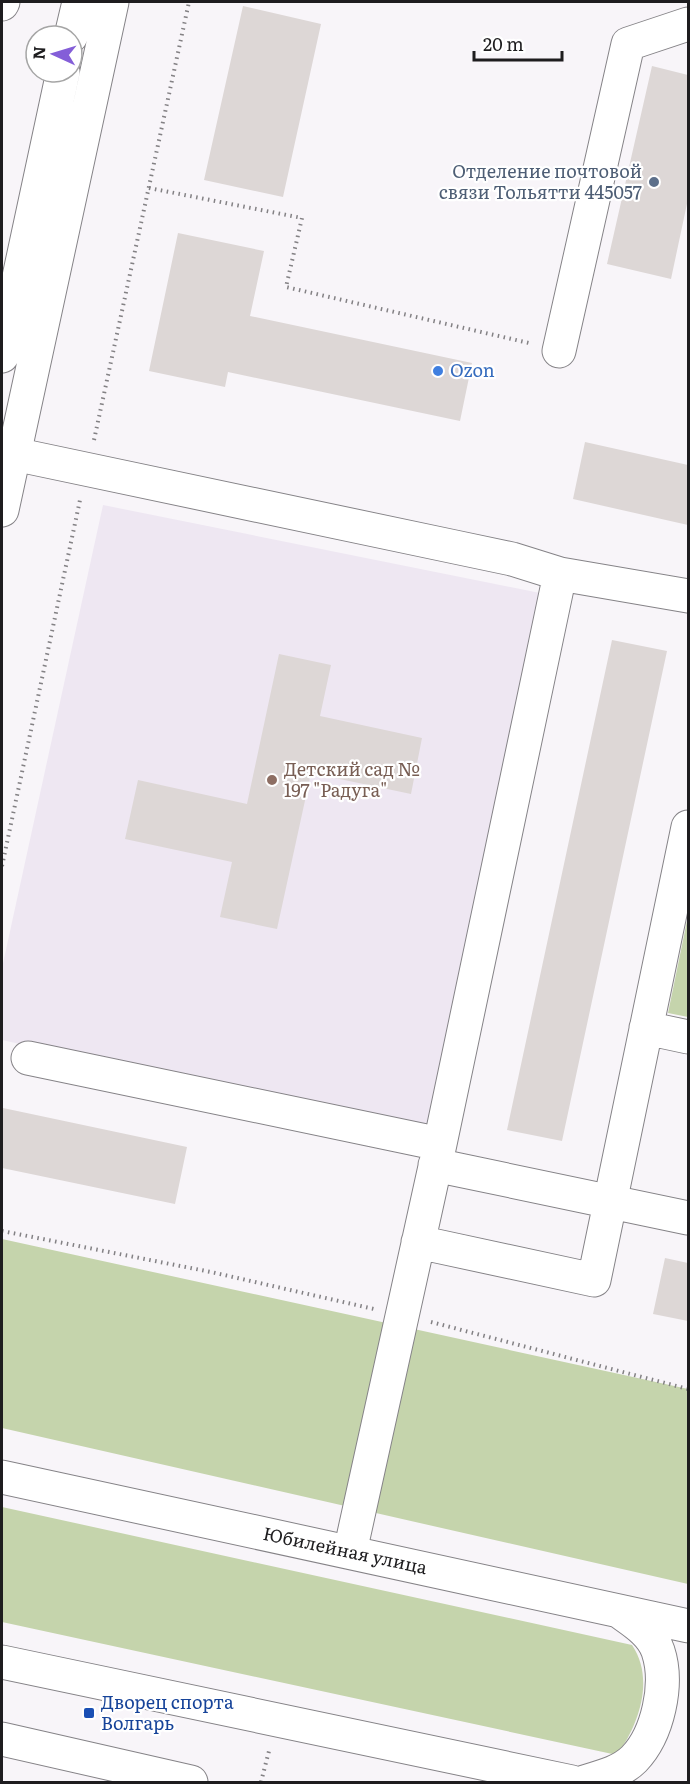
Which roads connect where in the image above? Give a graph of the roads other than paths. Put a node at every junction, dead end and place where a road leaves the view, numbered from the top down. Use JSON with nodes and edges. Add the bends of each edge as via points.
{"nodes":[{"id":1,"x":78,"y":2,"type":"edge"},
{"id":2,"x":112,"y":2,"type":"edge"},
{"id":3,"x":73,"y":24,"type":"edge"},
{"id":4,"x":688,"y":24,"type":"edge"},
{"id":5,"x":60,"y":84,"type":"edge"},
{"id":6,"x":559,"y":351,"type":"road end"},
{"id":7,"x":2,"y":356,"type":"edge"},
{"id":8,"x":14,"y":454,"type":"junction"},
{"id":9,"x":2,"y":510,"type":"edge"},
{"id":10,"x":560,"y":574,"type":"junction"},
{"id":11,"x":688,"y":596,"type":"edge"},
{"id":12,"x":688,"y":827,"type":"edge"},
{"id":13,"x":646,"y":1028,"type":"junction"},
{"id":14,"x":688,"y":1037,"type":"edge"},
{"id":15,"x":28,"y":1058,"type":"dead end"},
{"id":16,"x":438,"y":1155,"type":"junction"},
{"id":17,"x":610,"y":1202,"type":"junction"},
{"id":18,"x":688,"y":1218,"type":"edge"},
{"id":19,"x":418,"y":1242,"type":"junction"},
{"id":20,"x":2,"y":1477,"type":"edge"},
{"id":21,"x":350,"y":1552,"type":"junction"},
{"id":22,"x":616,"y":1609,"type":"junction"},
{"id":23,"x":688,"y":1626,"type":"edge"},
{"id":24,"x":2,"y":1662,"type":"edge"},
{"id":25,"x":2,"y":1739,"type":"edge"},
{"id":26,"x":191,"y":1782,"type":"edge"},
{"id":27,"x":572,"y":1782,"type":"edge"},
{"id":28,"x":584,"y":1782,"type":"edge"}],
"edges":[{"from":1,"to":3,"type":"main road"},
{"from":2,"to":8,"type":"main road"},
{"from":4,"to":6,"type":"main road","via":[[628,44]]},
{"from":5,"to":7,"type":"main road"},
{"from":8,"to":9,"type":"main road"},
{"from":8,"to":10,"type":"main road","via":[[477,552]]},
{"from":10,"to":11,"type":"main road"},
{"from":10,"to":16,"type":"main road"},
{"from":12,"to":13,"type":"main road"},
{"from":13,"to":14,"type":"main road"},
{"from":13,"to":17,"type":"main road"},
{"from":15,"to":16,"type":"main road"},
{"from":16,"to":17,"type":"main road"},
{"from":16,"to":19,"type":"main road"},
{"from":17,"to":18,"type":"main road"},
{"from":17,"to":19,"type":"main road","via":[[594,1280]]},
{"from":19,"to":21,"type":"main road"},
{"from":20,"to":21,"type":"main road","name":"Юбилейная улица"},
{"from":21,"to":22,"type":"main road","name":"Юбилейная улица"},
{"from":22,"to":23,"type":"main road","name":"Юбилейная улица"},
{"from":22,"to":28,"type":"main road","via":[[642,1627],[658,1650],[661,1683],[657,1715],[648,1740],[633,1760],[612,1773]]},
{"from":24,"to":27,"type":"main road"},
{"from":25,"to":26,"type":"main road"}]}
